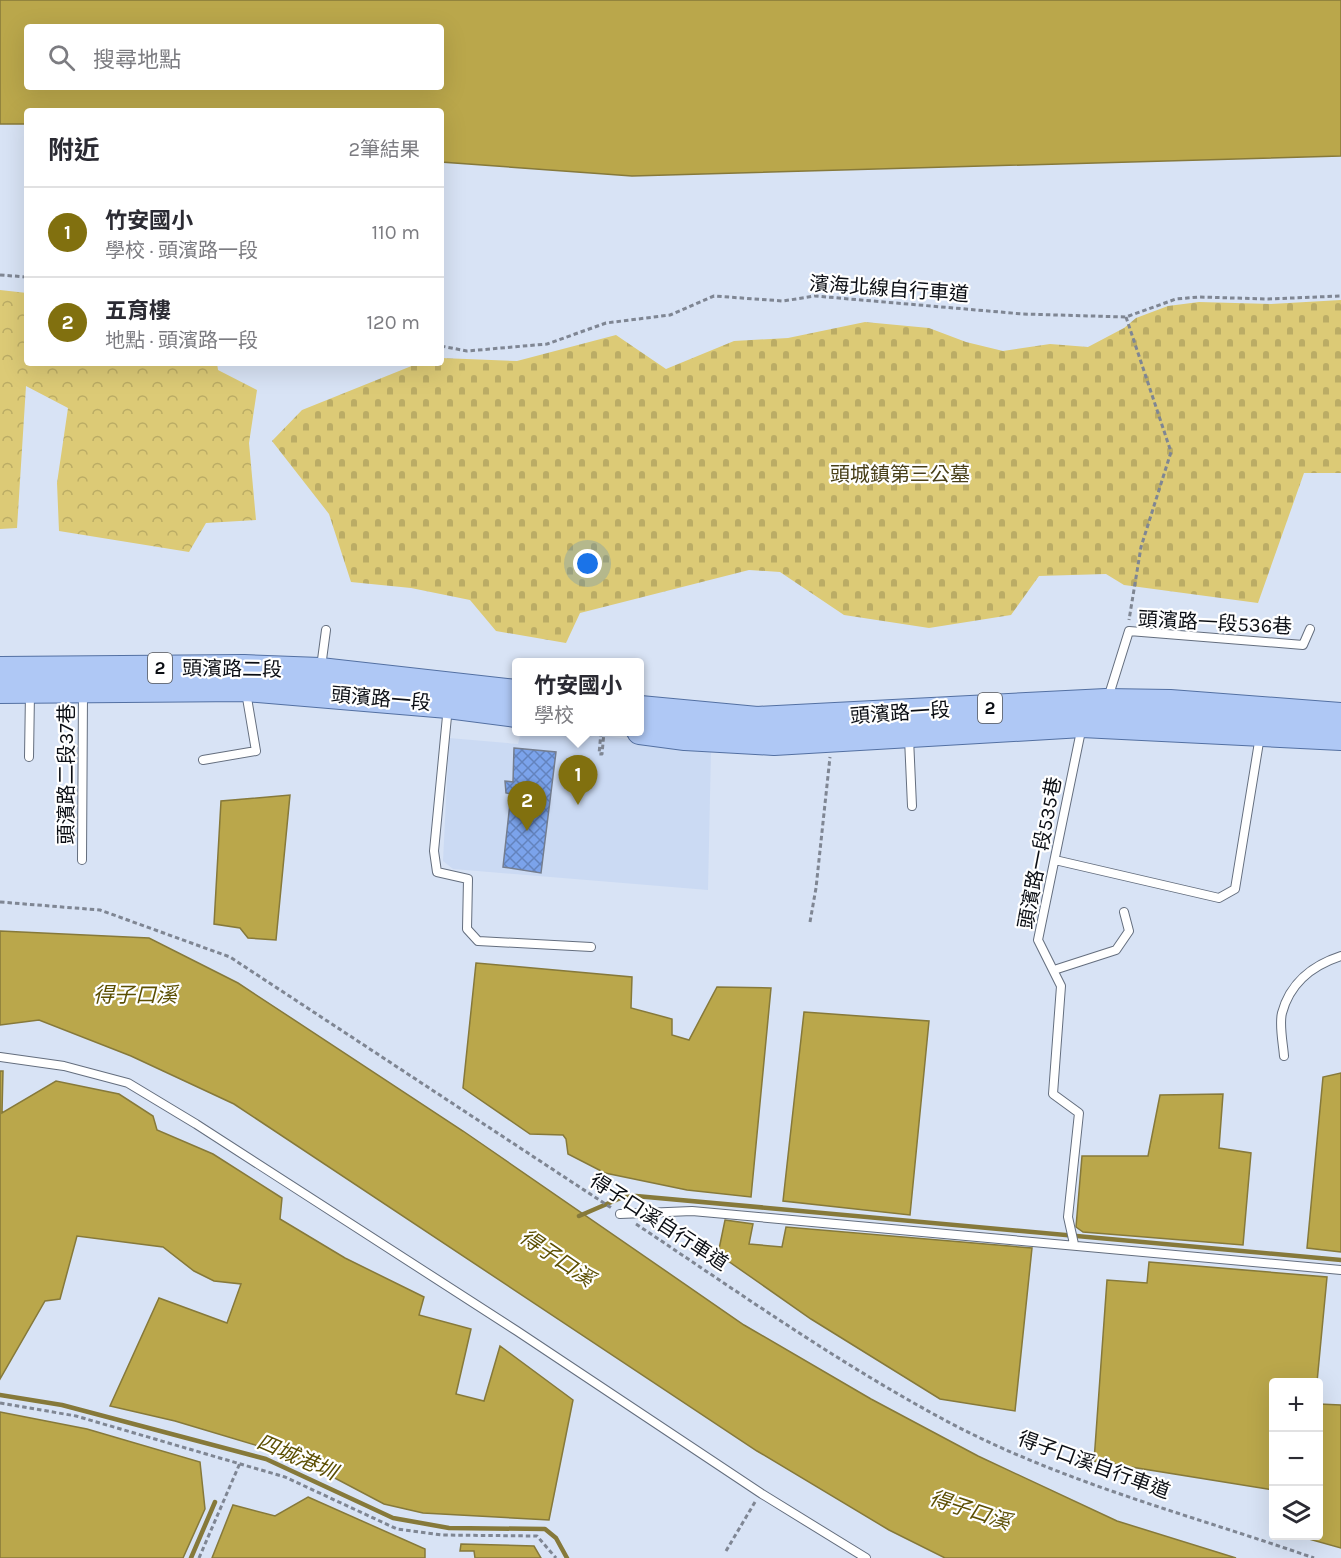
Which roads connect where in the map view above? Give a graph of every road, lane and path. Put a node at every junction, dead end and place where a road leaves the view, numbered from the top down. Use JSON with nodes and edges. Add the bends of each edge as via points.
{"nodes":[{"id":1,"x":0,"y":275,"type":"edge"},
{"id":2,"x":24,"y":277,"type":"edge"},
{"id":3,"x":1341,"y":296,"type":"edge"},
{"id":4,"x":1126,"y":317,"type":"junction"},
{"id":5,"x":444,"y":347,"type":"edge"},
{"id":6,"x":1310,"y":629,"type":"dead end"},
{"id":7,"x":326,"y":630,"type":"dead end"},
{"id":8,"x":1129,"y":632,"type":"junction"},
{"id":9,"x":0,"y":670,"type":"edge"},
{"id":10,"x":320,"y":671,"type":"junction"},
{"id":11,"x":82,"y":679,"type":"junction"},
{"id":12,"x":246,"y":688,"type":"junction"},
{"id":13,"x":0,"y":690,"type":"edge"},
{"id":14,"x":30,"y":690,"type":"junction"},
{"id":15,"x":512,"y":693,"type":"edge"},
{"id":16,"x":449,"y":695,"type":"junction"},
{"id":17,"x":644,"y":710,"type":"edge"},
{"id":18,"x":512,"y":713,"type":"edge"},
{"id":19,"x":1094,"y":713,"type":"junction"},
{"id":20,"x":1341,"y":716,"type":"edge"},
{"id":21,"x":644,"y":732,"type":"edge"},
{"id":22,"x":1261,"y":732,"type":"junction"},
{"id":23,"x":909,"y":733,"type":"junction"},
{"id":24,"x":602,"y":736,"type":"edge"},
{"id":25,"x":603,"y":736,"type":"edge"},
{"id":26,"x":1341,"y":736,"type":"edge"},
{"id":27,"x":832,"y":740,"type":"junction"},
{"id":28,"x":29,"y":757,"type":"dead end"},
{"id":29,"x":203,"y":760,"type":"dead end"},
{"id":30,"x":912,"y":806,"type":"dead end"},
{"id":31,"x":82,"y":860,"type":"dead end"},
{"id":32,"x":1055,"y":860,"type":"junction"},
{"id":33,"x":0,"y":902,"type":"edge"},
{"id":34,"x":1124,"y":912,"type":"dead end"},
{"id":35,"x":810,"y":922,"type":"dead end"},
{"id":36,"x":591,"y":947,"type":"dead end"},
{"id":37,"x":1341,"y":956,"type":"edge"},
{"id":38,"x":1054,"y":970,"type":"junction"},
{"id":39,"x":1284,"y":1056,"type":"dead end"},
{"id":40,"x":0,"y":1058,"type":"edge"},
{"id":41,"x":620,"y":1214,"type":"junction"},
{"id":42,"x":1074,"y":1244,"type":"junction"},
{"id":43,"x":1341,"y":1270,"type":"edge"},
{"id":44,"x":0,"y":1403,"type":"edge"},
{"id":45,"x":240,"y":1463,"type":"junction"},
{"id":46,"x":762,"y":1494,"type":"junction"},
{"id":47,"x":726,"y":1551,"type":"dead end"},
{"id":48,"x":199,"y":1558,"type":"edge"},
{"id":49,"x":556,"y":1558,"type":"edge"},
{"id":50,"x":866,"y":1558,"type":"edge"},
{"id":51,"x":1314,"y":1558,"type":"edge"}],
"edges":[{"from":1,"to":2,"type":"path"},
{"from":3,"to":4,"type":"path","name":"濱海北線自行車道","via":[[1176,299]]},
{"from":4,"to":5,"type":"path","name":"濱海北線自行車道","via":[[1023,314],[815,296],[783,301],[714,296],[670,315],[606,323],[548,344],[467,351]]},
{"from":4,"to":8,"type":"path","via":[[1171,452],[1141,547]]},
{"from":6,"to":8,"type":"lane","name":"頭濱路一段536巷","via":[[1303,645]]},
{"from":7,"to":10,"type":"lane"},
{"from":8,"to":19,"type":"lane","name":"頭濱路一段536巷"},
{"from":9,"to":11,"type":"main road","name":"頭濱路二段","number":"2"},
{"from":10,"to":11,"type":"main road","name":"頭濱路二段","number":"2","via":[[244,668]]},
{"from":10,"to":16,"type":"main road","name":"頭濱路一段","number":"2"},
{"from":11,"to":12,"type":"main road","name":"頭濱路二段","number":"2"},
{"from":11,"to":14,"type":"main road","name":"頭濱路二段","number":"2"},
{"from":11,"to":31,"type":"lane","name":"頭濱路二段37巷"},
{"from":12,"to":16,"type":"main road","name":"頭濱路一段","number":"2"},
{"from":12,"to":29,"type":"lane","via":[[256,752]]},
{"from":13,"to":14,"type":"main road","name":"頭濱路二段","number":"2"},
{"from":14,"to":28,"type":"lane"},
{"from":15,"to":16,"type":"main road","name":"頭濱路一段","number":"2"},
{"from":16,"to":18,"type":"main road","name":"頭濱路一段","number":"2"},
{"from":16,"to":36,"type":"lane","via":[[434,851],[437,872],[468,879],[467,929],[478,940]]},
{"from":17,"to":19,"type":"main road","name":"頭濱路一段","number":"2","via":[[758,720]]},
{"from":19,"to":20,"type":"main road","name":"頭濱路一段","number":"2","via":[[1170,703]]},
{"from":19,"to":22,"type":"main road","name":"頭濱路一段","number":"2"},
{"from":19,"to":23,"type":"main road","name":"頭濱路一段","number":"2"},
{"from":19,"to":32,"type":"lane","name":"頭濱路一段535巷"},
{"from":21,"to":27,"type":"main road","name":"頭濱路一段","number":"2","via":[[774,742]]},
{"from":22,"to":26,"type":"main road","name":"頭濱路一段","number":"2"},
{"from":22,"to":32,"type":"lane","via":[[1234,889],[1219,898]]},
{"from":23,"to":27,"type":"main road","name":"頭濱路一段","number":"2"},
{"from":23,"to":30,"type":"lane"},
{"from":24,"to":25,"type":"path","via":[[599,754]]},
{"from":27,"to":35,"type":"path"},
{"from":32,"to":38,"type":"lane","name":"頭濱路一段535巷","via":[[1038,939]]},
{"from":33,"to":41,"type":"path","name":"得子口溪自行車道","via":[[100,910],[230,957]]},
{"from":34,"to":38,"type":"lane","via":[[1129,931],[1116,950]]},
{"from":37,"to":39,"type":"lane","via":[[1322,962],[1296,982],[1282,1014]]},
{"from":38,"to":42,"type":"lane","name":"頭濱路一段535巷","via":[[1061,986],[1053,1094],[1079,1113],[1068,1217]]},
{"from":40,"to":46,"type":"lane","via":[[64,1066],[128,1083],[507,1324]]},
{"from":41,"to":42,"type":"lane","via":[[692,1211]]},
{"from":41,"to":51,"type":"path","name":"得子口溪自行車道","via":[[940,1418],[1058,1472]]},
{"from":42,"to":43,"type":"lane"},
{"from":44,"to":45,"type":"path","via":[[76,1416]]},
{"from":45,"to":48,"type":"path"},
{"from":45,"to":49,"type":"path","via":[[285,1477],[398,1529],[442,1535],[537,1536]]},
{"from":46,"to":47,"type":"path"},
{"from":46,"to":50,"type":"lane"}]}
